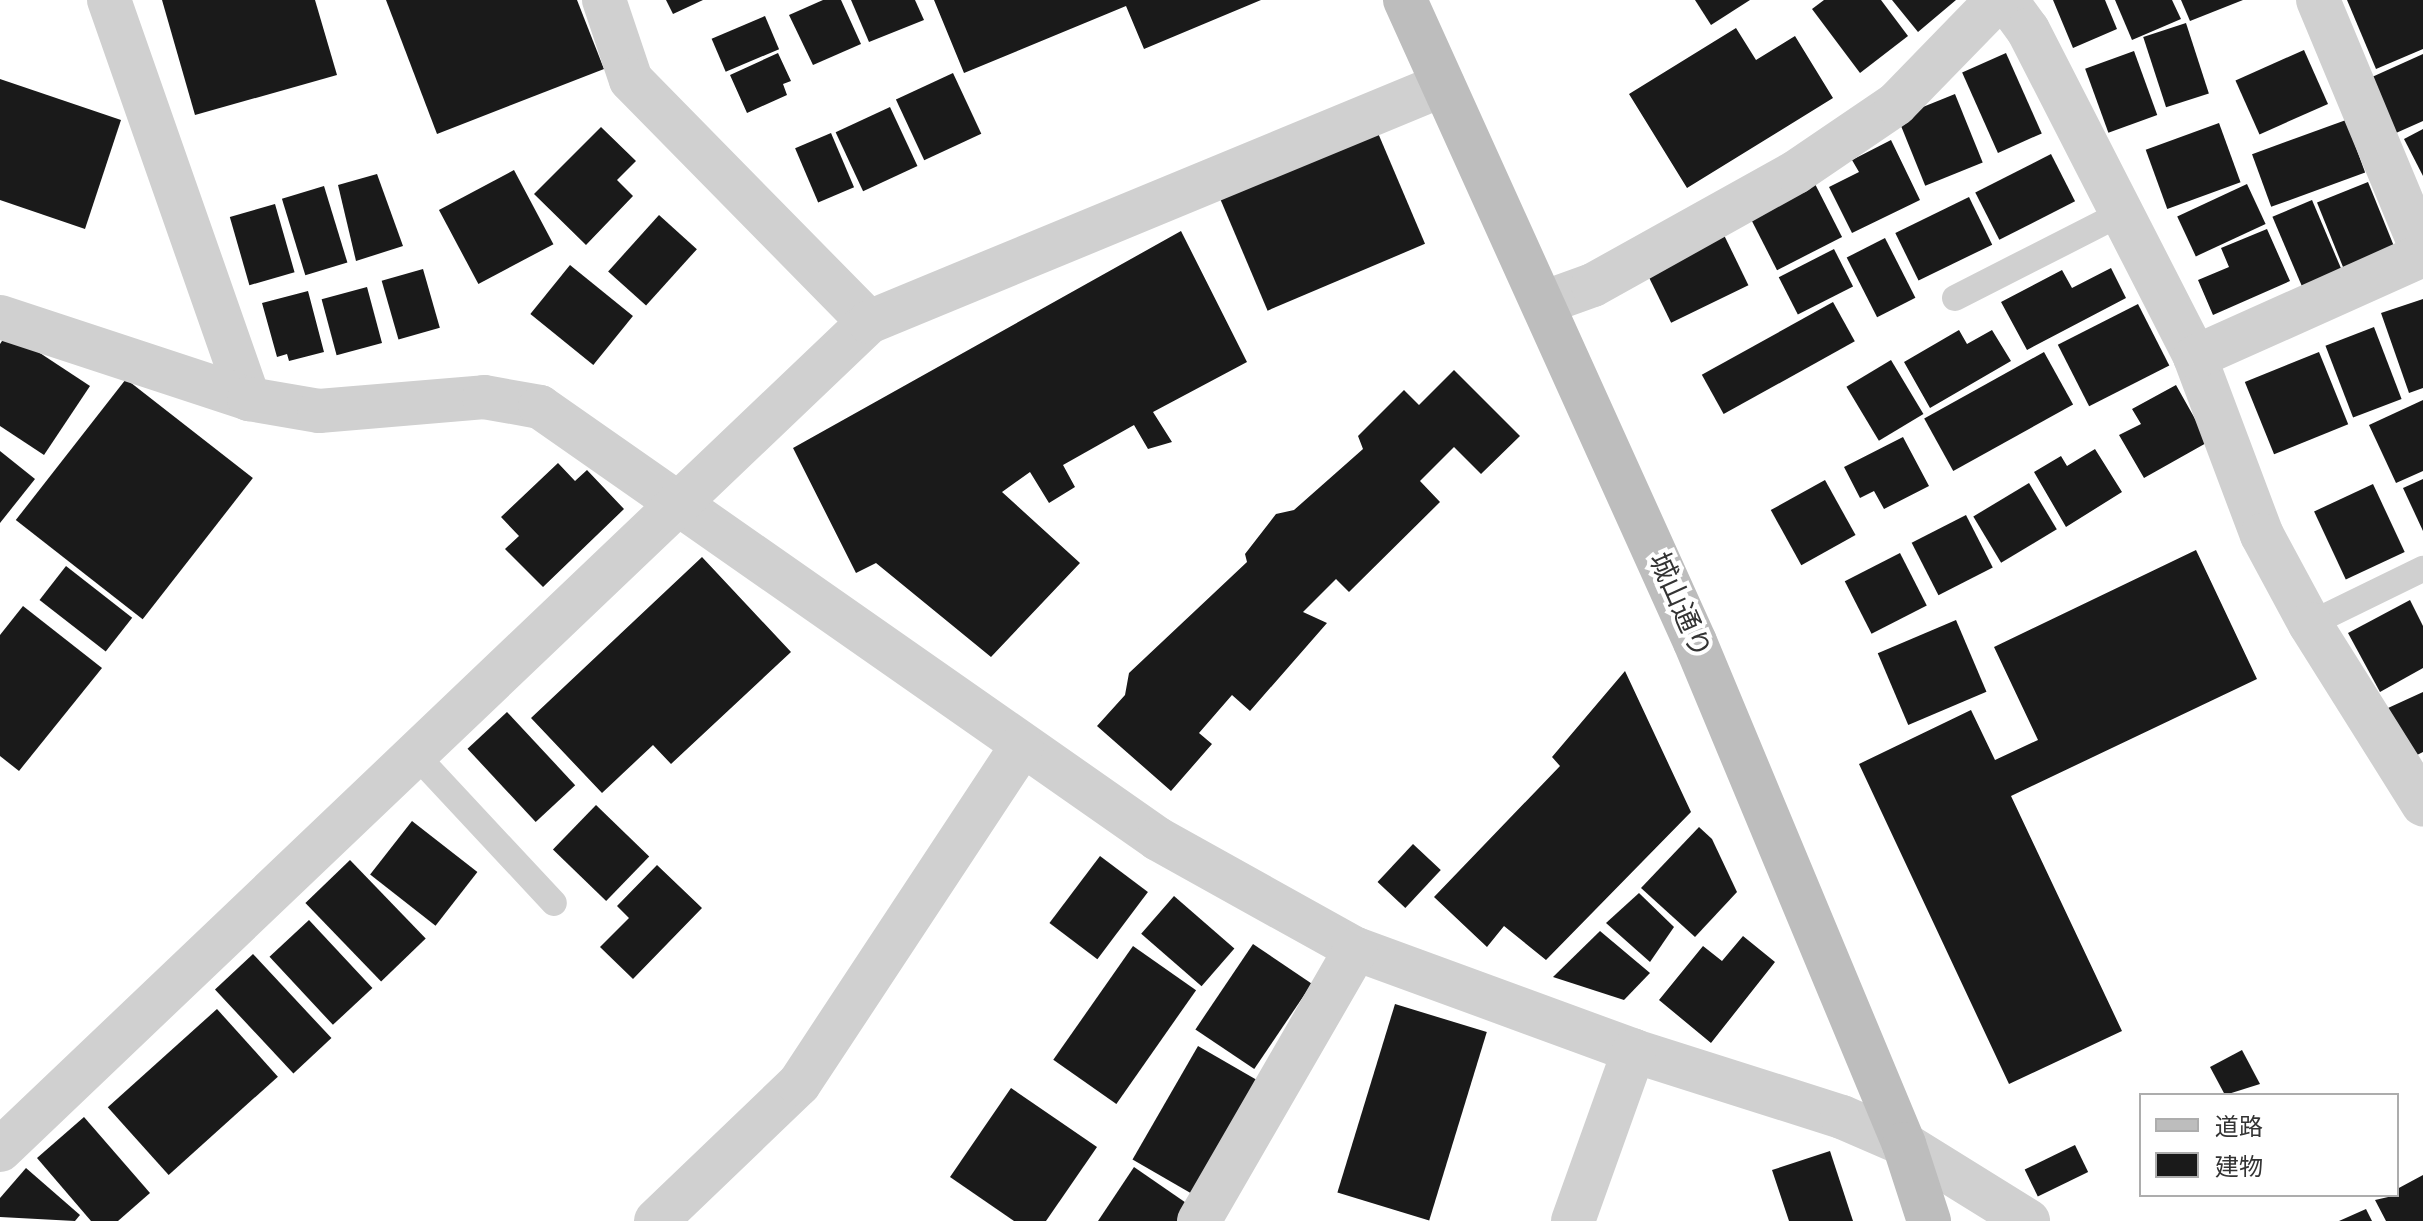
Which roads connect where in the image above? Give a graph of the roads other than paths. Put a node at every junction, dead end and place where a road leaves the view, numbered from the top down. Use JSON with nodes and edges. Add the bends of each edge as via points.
{"nodes":[{"id":1,"x":109,"y":0,"type":"edge"},
{"id":2,"x":604,"y":0,"type":"edge"},
{"id":3,"x":1405,"y":0,"type":"edge"},
{"id":4,"x":1997,"y":0,"type":"edge"},
{"id":5,"x":2006,"y":0,"type":"edge"},
{"id":6,"x":2318,"y":0,"type":"edge"},
{"id":7,"x":1443,"y":85,"type":"junction"},
{"id":8,"x":2120,"y":214,"type":"junction"},
{"id":9,"x":2423,"y":254,"type":"edge"},
{"id":10,"x":1955,"y":298,"type":"dead end"},
{"id":11,"x":1543,"y":303,"type":"junction"},
{"id":12,"x":0,"y":317,"type":"edge"},
{"id":13,"x":869,"y":322,"type":"junction"},
{"id":14,"x":2195,"y":357,"type":"junction"},
{"id":15,"x":249,"y":399,"type":"junction"},
{"id":16,"x":674,"y":503,"type":"junction"},
{"id":17,"x":2423,"y":569,"type":"edge"},
{"id":18,"x":2310,"y":624,"type":"junction"},
{"id":19,"x":1022,"y":746,"type":"junction"},
{"id":20,"x":414,"y":753,"type":"junction"},
{"id":21,"x":2423,"y":804,"type":"edge"},
{"id":22,"x":554,"y":903,"type":"dead end"},
{"id":23,"x":1356,"y":949,"type":"junction"},
{"id":24,"x":1634,"y":1051,"type":"junction"},
{"id":25,"x":1904,"y":1144,"type":"junction"},
{"id":26,"x":0,"y":1150,"type":"edge"},
{"id":27,"x":656,"y":1221,"type":"edge"},
{"id":28,"x":1199,"y":1221,"type":"edge"},
{"id":29,"x":1573,"y":1221,"type":"edge"},
{"id":30,"x":1929,"y":1221,"type":"edge"},
{"id":31,"x":2028,"y":1221,"type":"edge"}],
"edges":[{"from":1,"to":15,"type":"street"},
{"from":2,"to":13,"type":"street","via":[[631,80]]},
{"from":3,"to":7,"type":"street","name":"城山通り"},
{"from":4,"to":11,"type":"street","via":[[1896,104],[1796,172],[1593,285]]},
{"from":5,"to":8,"type":"street","via":[[2028,30]]},
{"from":6,"to":9,"type":"street"},
{"from":7,"to":11,"type":"street","name":"城山通り"},
{"from":7,"to":13,"type":"street"},
{"from":8,"to":10,"type":"lane"},
{"from":8,"to":14,"type":"street"},
{"from":9,"to":14,"type":"street"},
{"from":11,"to":25,"type":"street","name":"城山通り","via":[[1695,642]]},
{"from":12,"to":15,"type":"street"},
{"from":13,"to":16,"type":"street"},
{"from":14,"to":18,"type":"street","via":[[2262,535]]},
{"from":15,"to":16,"type":"street","via":[[319,411],[484,397],[540,407]]},
{"from":16,"to":19,"type":"street"},
{"from":16,"to":20,"type":"street"},
{"from":17,"to":18,"type":"lane"},
{"from":18,"to":21,"type":"street"},
{"from":19,"to":23,"type":"street","via":[[1158,839]]},
{"from":19,"to":27,"type":"street","via":[[799,1084]]},
{"from":20,"to":22,"type":"lane"},
{"from":20,"to":26,"type":"street"},
{"from":23,"to":24,"type":"street"},
{"from":23,"to":28,"type":"street"},
{"from":24,"to":25,"type":"street","via":[[1806,1104]]},
{"from":24,"to":29,"type":"street"},
{"from":25,"to":30,"type":"street","name":"城山通り"},
{"from":25,"to":31,"type":"street"}]}
